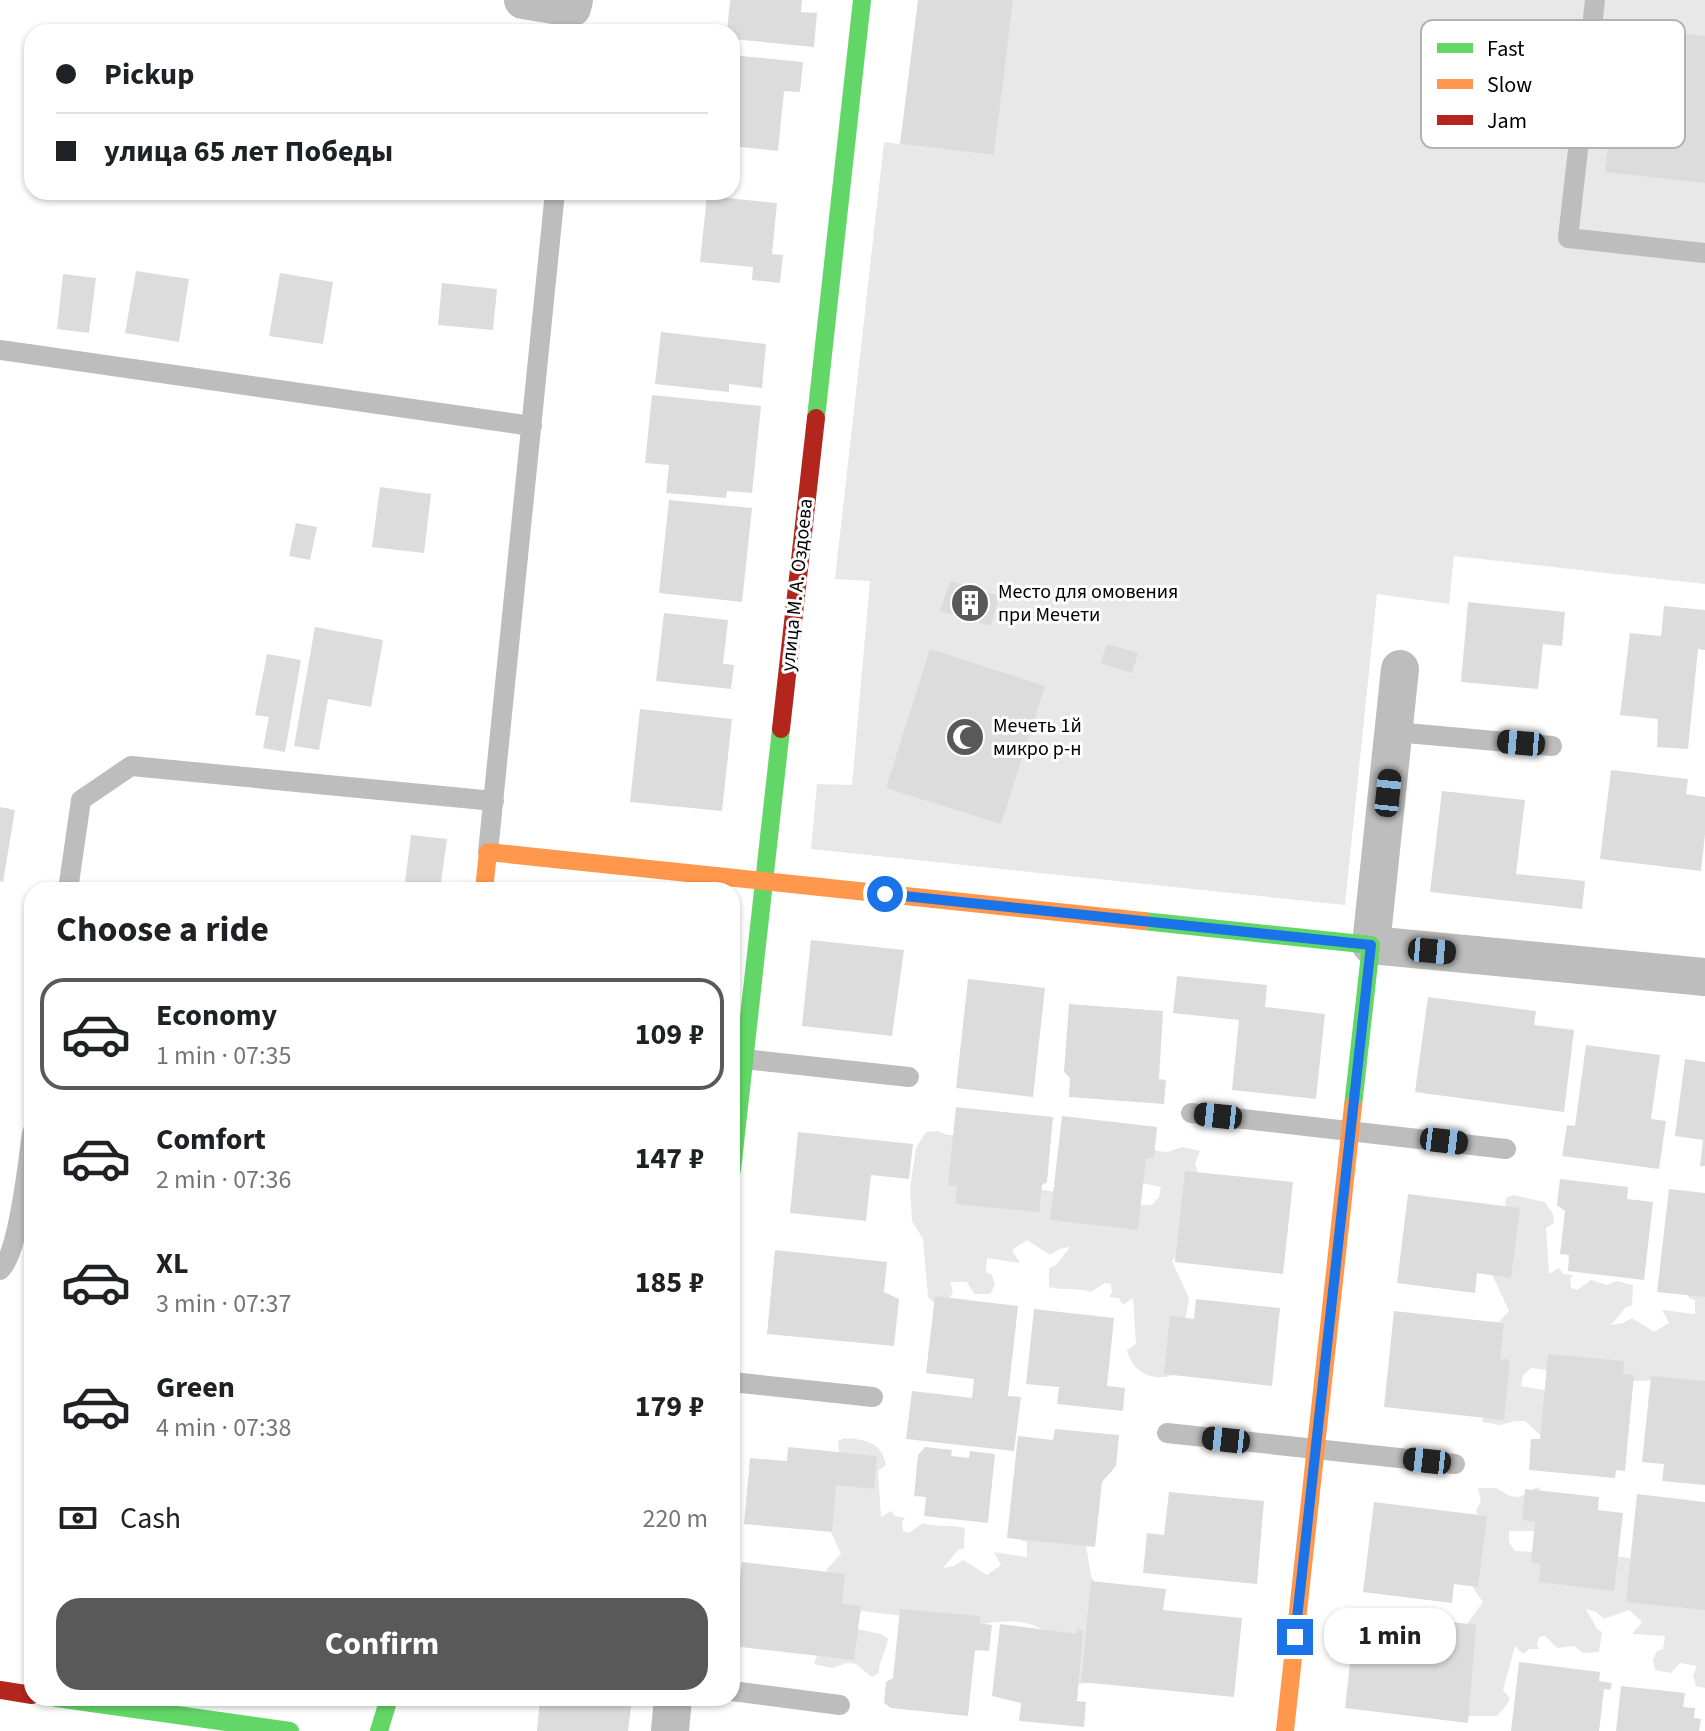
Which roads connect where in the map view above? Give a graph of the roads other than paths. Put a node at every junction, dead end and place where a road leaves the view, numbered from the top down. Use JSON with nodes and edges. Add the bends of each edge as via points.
{"nodes":[{"id":1,"x":523,"y":0,"type":"edge"},
{"id":2,"x":862,"y":0,"type":"edge"},
{"id":3,"x":1595,"y":0,"type":"edge"},
{"id":4,"x":572,"y":13,"type":"edge"},
{"id":5,"x":1593,"y":20,"type":"edge"},
{"id":6,"x":1578,"y":148,"type":"edge"},
{"id":7,"x":554,"y":200,"type":"edge"},
{"id":8,"x":1705,"y":253,"type":"edge"},
{"id":9,"x":0,"y":350,"type":"edge"},
{"id":10,"x":532,"y":426,"type":"junction"},
{"id":11,"x":1400,"y":669,"type":"dead end"},
{"id":12,"x":1395,"y":732,"type":"junction"},
{"id":13,"x":1552,"y":746,"type":"dead end"},
{"id":14,"x":494,"y":801,"type":"junction"},
{"id":15,"x":488,"y":852,"type":"junction"},
{"id":16,"x":764,"y":881,"type":"junction"},
{"id":17,"x":69,"y":882,"type":"edge"},
{"id":18,"x":485,"y":882,"type":"edge"},
{"id":19,"x":1371,"y":945,"type":"junction"},
{"id":20,"x":1705,"y":977,"type":"edge"},
{"id":21,"x":744,"y":1059,"type":"junction"},
{"id":22,"x":909,"y":1077,"type":"dead end"},
{"id":23,"x":740,"y":1096,"type":"edge"},
{"id":24,"x":1191,"y":1113,"type":"dead end"},
{"id":25,"x":1351,"y":1131,"type":"junction"},
{"id":26,"x":1506,"y":1149,"type":"dead end"},
{"id":27,"x":24,"y":1186,"type":"edge"},
{"id":28,"x":0,"y":1270,"type":"edge"},
{"id":29,"x":740,"y":1383,"type":"edge"},
{"id":30,"x":873,"y":1397,"type":"dead end"},
{"id":31,"x":1167,"y":1433,"type":"dead end"},
{"id":32,"x":1316,"y":1449,"type":"junction"},
{"id":33,"x":1455,"y":1464,"type":"dead end"},
{"id":34,"x":0,"y":1690,"type":"edge"},
{"id":35,"x":740,"y":1692,"type":"edge"},
{"id":36,"x":24,"y":1694,"type":"edge"},
{"id":37,"x":840,"y":1705,"type":"dead end"},
{"id":38,"x":113,"y":1706,"type":"edge"},
{"id":39,"x":387,"y":1706,"type":"edge"},
{"id":40,"x":672,"y":1706,"type":"edge"},
{"id":41,"x":290,"y":1731,"type":"edge"},
{"id":42,"x":379,"y":1731,"type":"edge"},
{"id":43,"x":670,"y":1731,"type":"edge"},
{"id":44,"x":1285,"y":1731,"type":"edge"}],
"edges":[{"from":1,"to":4,"type":"street"},
{"from":2,"to":16,"type":"street","name":"улица М. А. Оздоева"},
{"from":3,"to":5,"type":"lane"},
{"from":6,"to":8,"type":"lane","via":[[1568,238]]},
{"from":7,"to":10,"type":"lane"},
{"from":9,"to":10,"type":"lane"},
{"from":10,"to":14,"type":"lane"},
{"from":11,"to":12,"type":"street"},
{"from":12,"to":13,"type":"lane"},
{"from":12,"to":19,"type":"street"},
{"from":14,"to":15,"type":"lane"},
{"from":14,"to":17,"type":"lane","via":[[131,766],[81,800]]},
{"from":15,"to":16,"type":"street"},
{"from":15,"to":18,"type":"street"},
{"from":16,"to":19,"type":"street"},
{"from":16,"to":21,"type":"street","name":"улица М. А. Оздоева"},
{"from":19,"to":20,"type":"street"},
{"from":19,"to":25,"type":"street"},
{"from":21,"to":22,"type":"lane"},
{"from":21,"to":23,"type":"street","name":"улица М. А. Оздоева"},
{"from":24,"to":25,"type":"lane"},
{"from":25,"to":26,"type":"lane"},
{"from":25,"to":32,"type":"street"},
{"from":27,"to":28,"type":"lane","via":[[18,1225]]},
{"from":29,"to":30,"type":"lane"},
{"from":31,"to":32,"type":"lane"},
{"from":32,"to":33,"type":"lane"},
{"from":32,"to":44,"type":"street"},
{"from":34,"to":36,"type":"street"},
{"from":35,"to":37,"type":"lane"},
{"from":38,"to":41,"type":"street"},
{"from":39,"to":42,"type":"street"},
{"from":40,"to":43,"type":"street"}]}
